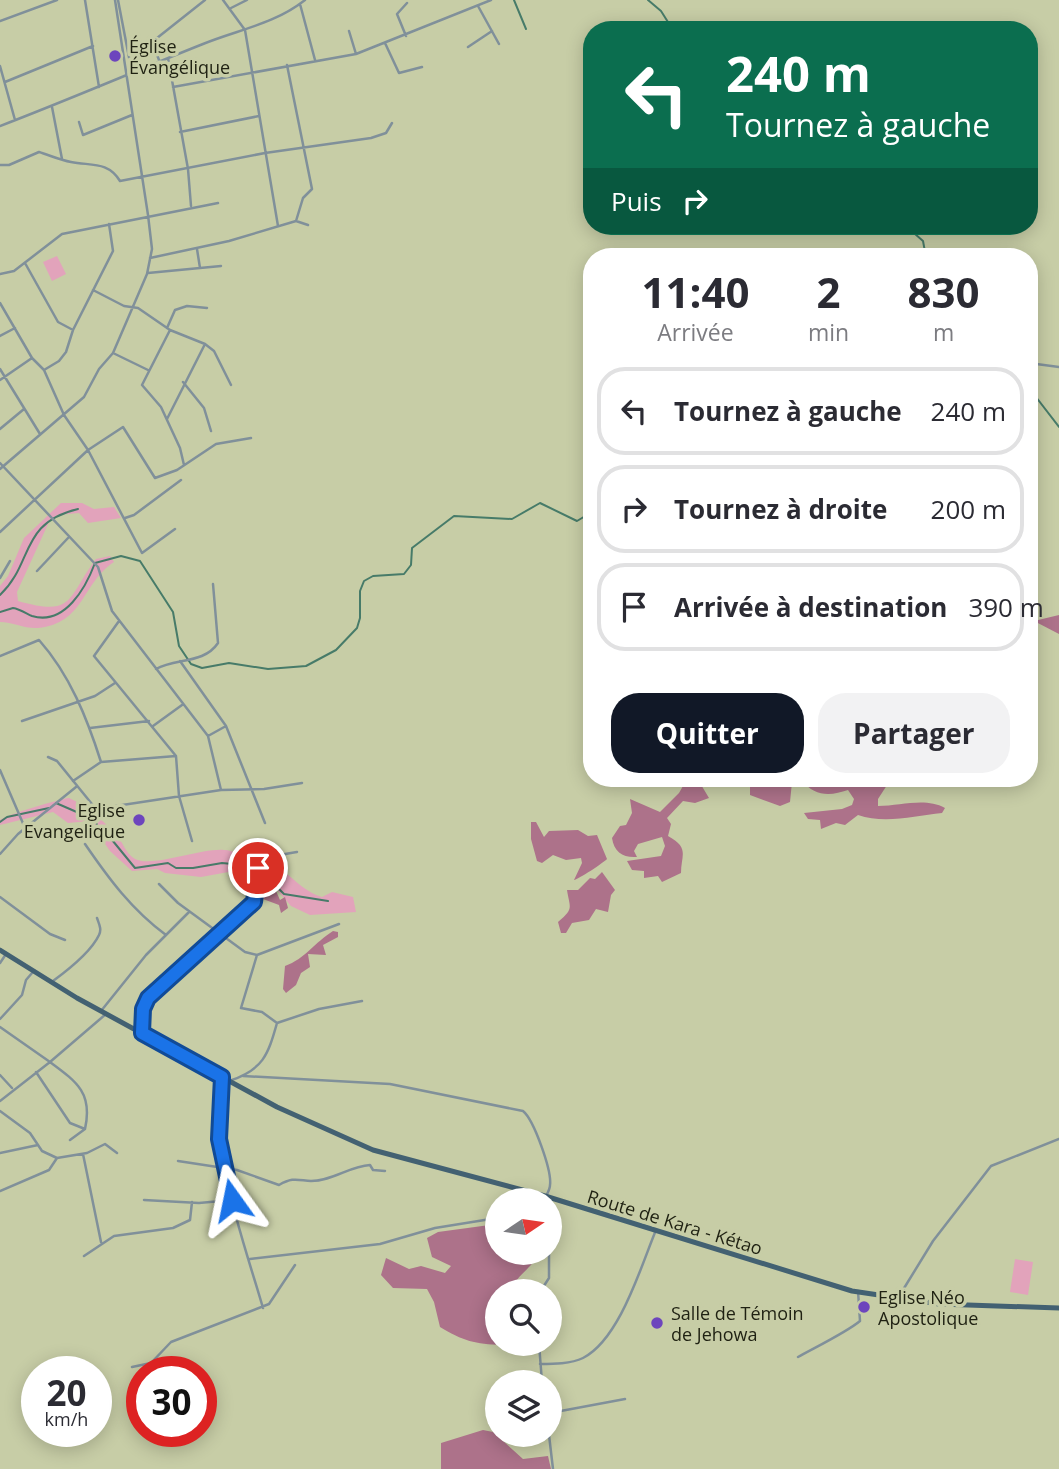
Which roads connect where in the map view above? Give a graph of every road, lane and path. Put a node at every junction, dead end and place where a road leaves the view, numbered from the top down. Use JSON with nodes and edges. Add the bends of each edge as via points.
{"nodes":[{"id":1,"x":57,"y":0,"type":"edge"},
{"id":2,"x":85,"y":0,"type":"edge"},
{"id":3,"x":117,"y":0,"type":"edge"},
{"id":4,"x":205,"y":0,"type":"edge"},
{"id":5,"x":223,"y":0,"type":"edge"},
{"id":6,"x":247,"y":0,"type":"edge"},
{"id":7,"x":305,"y":0,"type":"edge"},
{"id":8,"x":491,"y":0,"type":"edge"},
{"id":9,"x":300,"y":4,"type":"junction"},
{"id":10,"x":407,"y":4,"type":"dead end"},
{"id":11,"x":478,"y":6,"type":"junction"},
{"id":12,"x":231,"y":8,"type":"junction"},
{"id":13,"x":0,"y":21,"type":"edge"},
{"id":14,"x":245,"y":30,"type":"junction"},
{"id":15,"x":349,"y":31,"type":"dead end"},
{"id":16,"x":492,"y":31,"type":"junction"},
{"id":17,"x":406,"y":36,"type":"junction"},
{"id":18,"x":385,"y":43,"type":"junction"},
{"id":19,"x":499,"y":44,"type":"dead end"},
{"id":20,"x":93,"y":46,"type":"junction"},
{"id":21,"x":468,"y":47,"type":"dead end"},
{"id":22,"x":356,"y":54,"type":"junction"},
{"id":23,"x":168,"y":58,"type":"junction"},
{"id":24,"x":315,"y":60,"type":"junction"},
{"id":25,"x":160,"y":61,"type":"junction"},
{"id":26,"x":287,"y":65,"type":"junction"},
{"id":27,"x":0,"y":66,"type":"edge"},
{"id":28,"x":422,"y":66,"type":"dead end"},
{"id":29,"x":250,"y":71,"type":"junction"},
{"id":30,"x":129,"y":74,"type":"junction"},
{"id":31,"x":5,"y":82,"type":"junction"},
{"id":32,"x":99,"y":87,"type":"junction"},
{"id":33,"x":173,"y":87,"type":"junction"},
{"id":34,"x":52,"y":107,"type":"junction"},
{"id":35,"x":132,"y":115,"type":"junction"},
{"id":36,"x":259,"y":116,"type":"junction"},
{"id":37,"x":15,"y":120,"type":"junction"},
{"id":38,"x":79,"y":122,"type":"dead end"},
{"id":39,"x":392,"y":123,"type":"dead end"},
{"id":40,"x":0,"y":126,"type":"edge"},
{"id":41,"x":180,"y":132,"type":"junction"},
{"id":42,"x":302,"y":149,"type":"junction"},
{"id":43,"x":265,"y":153,"type":"junction"},
{"id":44,"x":62,"y":160,"type":"junction"},
{"id":45,"x":0,"y":165,"type":"edge"},
{"id":46,"x":188,"y":169,"type":"junction"},
{"id":47,"x":143,"y":178,"type":"junction"},
{"id":48,"x":218,"y":203,"type":"dead end"},
{"id":49,"x":191,"y":206,"type":"junction"},
{"id":50,"x":148,"y":215,"type":"junction"},
{"id":51,"x":296,"y":221,"type":"junction"},
{"id":52,"x":109,"y":224,"type":"junction"},
{"id":53,"x":308,"y":225,"type":"dead end"},
{"id":54,"x":278,"y":226,"type":"junction"},
{"id":55,"x":197,"y":249,"type":"junction"},
{"id":56,"x":150,"y":258,"type":"junction"},
{"id":57,"x":25,"y":264,"type":"junction"},
{"id":58,"x":221,"y":266,"type":"dead end"},
{"id":59,"x":200,"y":268,"type":"junction"},
{"id":60,"x":0,"y":274,"type":"edge"},
{"id":61,"x":147,"y":274,"type":"junction"},
{"id":62,"x":93,"y":290,"type":"junction"},
{"id":63,"x":0,"y":303,"type":"edge"},
{"id":64,"x":132,"y":307,"type":"junction"},
{"id":65,"x":207,"y":308,"type":"dead end"},
{"id":66,"x":15,"y":328,"type":"junction"},
{"id":67,"x":168,"y":329,"type":"junction"},
{"id":68,"x":73,"y":330,"type":"junction"},
{"id":69,"x":0,"y":336,"type":"edge"},
{"id":70,"x":205,"y":344,"type":"junction"},
{"id":71,"x":113,"y":353,"type":"junction"},
{"id":72,"x":32,"y":358,"type":"junction"},
{"id":73,"x":1038,"y":364,"type":"edge"},
{"id":74,"x":1059,"y":367,"type":"edge"},
{"id":75,"x":0,"y":369,"type":"edge"},
{"id":76,"x":44,"y":370,"type":"junction"},
{"id":77,"x":148,"y":370,"type":"junction"},
{"id":78,"x":4,"y":376,"type":"junction"},
{"id":79,"x":0,"y":380,"type":"edge"},
{"id":80,"x":183,"y":382,"type":"junction"},
{"id":81,"x":231,"y":386,"type":"dead end"},
{"id":82,"x":24,"y":409,"type":"junction"},
{"id":83,"x":64,"y":415,"type":"junction"},
{"id":84,"x":166,"y":420,"type":"junction"},
{"id":85,"x":0,"y":429,"type":"edge"},
{"id":86,"x":211,"y":431,"type":"dead end"},
{"id":87,"x":40,"y":434,"type":"junction"},
{"id":88,"x":251,"y":438,"type":"dead end"},
{"id":89,"x":88,"y":450,"type":"junction"},
{"id":90,"x":184,"y":465,"type":"junction"},
{"id":91,"x":1,"y":466,"type":"edge"},
{"id":92,"x":181,"y":480,"type":"dead end"},
{"id":93,"x":32,"y":499,"type":"junction"},
{"id":94,"x":125,"y":518,"type":"junction"},
{"id":95,"x":175,"y":529,"type":"dead end"},
{"id":96,"x":0,"y":533,"type":"edge"},
{"id":97,"x":68,"y":538,"type":"junction"},
{"id":98,"x":10,"y":561,"type":"dead end"},
{"id":99,"x":37,"y":571,"type":"dead end"},
{"id":100,"x":0,"y":578,"type":"edge"},
{"id":101,"x":214,"y":584,"type":"dead end"},
{"id":102,"x":120,"y":620,"type":"junction"},
{"id":103,"x":0,"y":656,"type":"edge"},
{"id":104,"x":180,"y":661,"type":"junction"},
{"id":105,"x":156,"y":669,"type":"junction"},
{"id":106,"x":116,"y":683,"type":"junction"},
{"id":107,"x":79,"y":702,"type":"junction"},
{"id":108,"x":183,"y":704,"type":"junction"},
{"id":109,"x":22,"y":720,"type":"dead end"},
{"id":110,"x":149,"y":721,"type":"junction"},
{"id":111,"x":153,"y":726,"type":"junction"},
{"id":112,"x":226,"y":726,"type":"junction"},
{"id":113,"x":90,"y":728,"type":"junction"},
{"id":114,"x":208,"y":736,"type":"junction"},
{"id":115,"x":176,"y":756,"type":"junction"},
{"id":116,"x":48,"y":757,"type":"dead end"},
{"id":117,"x":101,"y":762,"type":"junction"},
{"id":118,"x":0,"y":770,"type":"edge"},
{"id":119,"x":73,"y":782,"type":"junction"},
{"id":120,"x":302,"y":783,"type":"dead end"},
{"id":121,"x":76,"y":787,"type":"junction"},
{"id":122,"x":251,"y":789,"type":"junction"},
{"id":123,"x":221,"y":790,"type":"junction"},
{"id":124,"x":179,"y":796,"type":"junction"},
{"id":125,"x":265,"y":822,"type":"dead end"},
{"id":126,"x":25,"y":829,"type":"junction"},
{"id":127,"x":192,"y":841,"type":"dead end"},
{"id":128,"x":85,"y":844,"type":"dead end"},
{"id":129,"x":297,"y":852,"type":"dead end"},
{"id":130,"x":0,"y":854,"type":"edge"},
{"id":131,"x":159,"y":884,"type":"dead end"},
{"id":132,"x":0,"y":897,"type":"edge"},
{"id":133,"x":190,"y":912,"type":"junction"},
{"id":134,"x":97,"y":918,"type":"dead end"},
{"id":135,"x":339,"y":924,"type":"dead end"},
{"id":136,"x":221,"y":933,"type":"junction"},
{"id":137,"x":166,"y":935,"type":"junction"},
{"id":138,"x":65,"y":940,"type":"dead end"},
{"id":139,"x":0,"y":950,"type":"edge"},
{"id":140,"x":6,"y":954,"type":"junction"},
{"id":141,"x":257,"y":954,"type":"junction"},
{"id":142,"x":0,"y":963,"type":"edge"},
{"id":143,"x":32,"y":973,"type":"junction"},
{"id":144,"x":50,"y":983,"type":"junction"},
{"id":145,"x":362,"y":1001,"type":"dead end"},
{"id":146,"x":104,"y":1013,"type":"junction"},
{"id":147,"x":0,"y":1020,"type":"edge"},
{"id":148,"x":277,"y":1023,"type":"junction"},
{"id":149,"x":0,"y":1027,"type":"edge"},
{"id":150,"x":142,"y":1033,"type":"junction"},
{"id":151,"x":50,"y":1062,"type":"junction"},
{"id":152,"x":36,"y":1072,"type":"junction"},
{"id":153,"x":0,"y":1075,"type":"edge"},
{"id":154,"x":243,"y":1076,"type":"junction"},
{"id":155,"x":222,"y":1077,"type":"junction"},
{"id":156,"x":229,"y":1081,"type":"junction"},
{"id":157,"x":13,"y":1088,"type":"junction"},
{"id":158,"x":0,"y":1101,"type":"edge"},
{"id":159,"x":0,"y":1111,"type":"edge"},
{"id":160,"x":85,"y":1129,"type":"junction"},
{"id":161,"x":1059,"y":1139,"type":"edge"},
{"id":162,"x":70,"y":1140,"type":"dead end"},
{"id":163,"x":38,"y":1145,"type":"junction"},
{"id":164,"x":0,"y":1153,"type":"edge"},
{"id":165,"x":117,"y":1153,"type":"dead end"},
{"id":166,"x":83,"y":1154,"type":"junction"},
{"id":167,"x":57,"y":1158,"type":"junction"},
{"id":168,"x":178,"y":1161,"type":"dead end"},
{"id":169,"x":225,"y":1169,"type":"junction"},
{"id":170,"x":385,"y":1171,"type":"dead end"},
{"id":171,"x":510,"y":1188,"type":"edge"},
{"id":172,"x":550,"y":1188,"type":"edge"},
{"id":173,"x":0,"y":1191,"type":"edge"},
{"id":174,"x":144,"y":1200,"type":"dead end"},
{"id":175,"x":232,"y":1200,"type":"junction"},
{"id":176,"x":192,"y":1202,"type":"junction"},
{"id":177,"x":562,"y":1203,"type":"edge"},
{"id":178,"x":485,"y":1220,"type":"edge"},
{"id":179,"x":656,"y":1230,"type":"junction"},
{"id":180,"x":101,"y":1242,"type":"junction"},
{"id":181,"x":84,"y":1256,"type":"dead end"},
{"id":182,"x":250,"y":1259,"type":"junction"},
{"id":183,"x":295,"y":1265,"type":"dead end"},
{"id":184,"x":858,"y":1291,"type":"junction"},
{"id":185,"x":897,"y":1299,"type":"junction"},
{"id":186,"x":263,"y":1308,"type":"junction"},
{"id":187,"x":1059,"y":1308,"type":"edge"},
{"id":188,"x":158,"y":1356,"type":"edge"},
{"id":189,"x":540,"y":1356,"type":"edge"},
{"id":190,"x":797,"y":1357,"type":"dead end"},
{"id":191,"x":540,"y":1364,"type":"junction"},
{"id":192,"x":541,"y":1370,"type":"edge"},
{"id":193,"x":625,"y":1399,"type":"dead end"},
{"id":194,"x":562,"y":1411,"type":"edge"},
{"id":195,"x":550,"y":1447,"type":"edge"},
{"id":196,"x":553,"y":1469,"type":"edge"}],
"edges":[{"from":1,"to":13,"type":"street"},
{"from":2,"to":20,"type":"street"},
{"from":3,"to":30,"type":"street"},
{"from":4,"to":25,"type":"street","via":[[152,42]]},
{"from":5,"to":12,"type":"street"},
{"from":6,"to":12,"type":"street"},
{"from":7,"to":9,"type":"street"},
{"from":8,"to":11,"type":"street"},
{"from":9,"to":14,"type":"street"},
{"from":9,"to":24,"type":"street"},
{"from":10,"to":17,"type":"street","via":[[397,14]]},
{"from":11,"to":16,"type":"street"},
{"from":11,"to":17,"type":"street"},
{"from":12,"to":14,"type":"street"},
{"from":14,"to":23,"type":"street"},
{"from":14,"to":29,"type":"street"},
{"from":15,"to":22,"type":"street"},
{"from":16,"to":19,"type":"street"},
{"from":16,"to":21,"type":"street"},
{"from":17,"to":18,"type":"street"},
{"from":18,"to":22,"type":"street"},
{"from":18,"to":28,"type":"street","via":[[399,73]]},
{"from":20,"to":31,"type":"street"},
{"from":20,"to":32,"type":"street"},
{"from":22,"to":24,"type":"street"},
{"from":23,"to":25,"type":"street"},
{"from":23,"to":33,"type":"street"},
{"from":24,"to":26,"type":"street"},
{"from":25,"to":30,"type":"street"},
{"from":26,"to":29,"type":"street"},
{"from":26,"to":42,"type":"street"},
{"from":27,"to":31,"type":"street"},
{"from":29,"to":33,"type":"street"},
{"from":29,"to":36,"type":"street"},
{"from":30,"to":32,"type":"street"},
{"from":30,"to":35,"type":"street"},
{"from":31,"to":37,"type":"street"},
{"from":32,"to":34,"type":"street"},
{"from":33,"to":41,"type":"street"},
{"from":34,"to":37,"type":"street"},
{"from":34,"to":44,"type":"street"},
{"from":35,"to":38,"type":"street","via":[[83,135]]},
{"from":35,"to":47,"type":"street"},
{"from":36,"to":41,"type":"street"},
{"from":36,"to":43,"type":"street"},
{"from":37,"to":40,"type":"street"},
{"from":39,"to":42,"type":"street","via":[[386,133],[371,138]]},
{"from":41,"to":46,"type":"street"},
{"from":42,"to":43,"type":"street"},
{"from":42,"to":51,"type":"street","via":[[312,190],[303,198]]},
{"from":43,"to":46,"type":"street"},
{"from":43,"to":54,"type":"street"},
{"from":44,"to":45,"type":"street","via":[[39,152]]},
{"from":44,"to":47,"type":"street","via":[[99,164],[114,171],[120,181]]},
{"from":46,"to":47,"type":"street"},
{"from":46,"to":49,"type":"street"},
{"from":47,"to":50,"type":"street"},
{"from":48,"to":49,"type":"street"},
{"from":49,"to":50,"type":"street"},
{"from":50,"to":52,"type":"street"},
{"from":50,"to":56,"type":"street"},
{"from":51,"to":53,"type":"street"},
{"from":51,"to":54,"type":"street"},
{"from":52,"to":57,"type":"street","via":[[62,234]]},
{"from":52,"to":62,"type":"street","via":[[113,251]]},
{"from":54,"to":55,"type":"street"},
{"from":55,"to":56,"type":"street"},
{"from":55,"to":59,"type":"street"},
{"from":56,"to":61,"type":"street"},
{"from":57,"to":60,"type":"street"},
{"from":57,"to":68,"type":"street","via":[[58,322]]},
{"from":58,"to":59,"type":"street"},
{"from":59,"to":61,"type":"street"},
{"from":61,"to":64,"type":"street"},
{"from":62,"to":64,"type":"street"},
{"from":62,"to":68,"type":"street"},
{"from":63,"to":66,"type":"street"},
{"from":64,"to":67,"type":"street"},
{"from":64,"to":71,"type":"street"},
{"from":65,"to":67,"type":"street","via":[[175,310]]},
{"from":66,"to":69,"type":"street"},
{"from":66,"to":72,"type":"street"},
{"from":67,"to":70,"type":"street"},
{"from":67,"to":77,"type":"street"},
{"from":68,"to":76,"type":"street","via":[[60,361]]},
{"from":70,"to":80,"type":"street"},
{"from":70,"to":81,"type":"street","via":[[214,351]]},
{"from":71,"to":77,"type":"street"},
{"from":71,"to":83,"type":"street","via":[[84,397]]},
{"from":72,"to":76,"type":"street"},
{"from":72,"to":78,"type":"street"},
{"from":73,"to":74,"type":"street"},
{"from":75,"to":78,"type":"street"},
{"from":76,"to":83,"type":"street"},
{"from":77,"to":84,"type":"street","via":[[142,385]]},
{"from":78,"to":79,"type":"street"},
{"from":78,"to":82,"type":"street"},
{"from":80,"to":84,"type":"street"},
{"from":80,"to":86,"type":"street","via":[[204,408]]},
{"from":82,"to":85,"type":"street"},
{"from":82,"to":87,"type":"street"},
{"from":83,"to":87,"type":"street"},
{"from":83,"to":89,"type":"street"},
{"from":84,"to":90,"type":"street"},
{"from":87,"to":91,"type":"street"},
{"from":88,"to":90,"type":"street","via":[[220,443]]},
{"from":89,"to":90,"type":"street","via":[[123,427],[155,478]]},
{"from":89,"to":93,"type":"street"},
{"from":89,"to":94,"type":"street"},
{"from":91,"to":93,"type":"street"},
{"from":92,"to":94,"type":"street"},
{"from":93,"to":96,"type":"street"},
{"from":93,"to":97,"type":"street"},
{"from":94,"to":95,"type":"street","via":[[142,553]]},
{"from":97,"to":99,"type":"street"},
{"from":97,"to":102,"type":"street","via":[[98,567],[109,604]]},
{"from":98,"to":100,"type":"street"},
{"from":101,"to":104,"type":"street","via":[[218,643],[208,654]]},
{"from":102,"to":105,"type":"street"},
{"from":102,"to":106,"type":"street","via":[[94,656]]},
{"from":103,"to":107,"type":"street","via":[[39,640]]},
{"from":104,"to":105,"type":"street"},
{"from":104,"to":112,"type":"street"},
{"from":105,"to":108,"type":"street"},
{"from":106,"to":107,"type":"street"},
{"from":106,"to":110,"type":"street"},
{"from":107,"to":109,"type":"street"},
{"from":107,"to":113,"type":"street"},
{"from":108,"to":111,"type":"street"},
{"from":108,"to":114,"type":"street"},
{"from":110,"to":111,"type":"street"},
{"from":110,"to":113,"type":"street"},
{"from":111,"to":115,"type":"street"},
{"from":112,"to":114,"type":"street"},
{"from":112,"to":122,"type":"street"},
{"from":113,"to":117,"type":"street"},
{"from":114,"to":123,"type":"street"},
{"from":115,"to":117,"type":"street"},
{"from":115,"to":124,"type":"street"},
{"from":116,"to":119,"type":"street","via":[[57,761]]},
{"from":117,"to":119,"type":"street"},
{"from":118,"to":126,"type":"street"},
{"from":119,"to":121,"type":"street"},
{"from":120,"to":122,"type":"street"},
{"from":121,"to":124,"type":"street","via":[[96,808]]},
{"from":121,"to":126,"type":"street"},
{"from":122,"to":123,"type":"street"},
{"from":122,"to":125,"type":"street"},
{"from":123,"to":124,"type":"street"},
{"from":124,"to":127,"type":"street"},
{"from":126,"to":130,"type":"street"},
{"from":128,"to":137,"type":"street","via":[[118,891]]},
{"from":129,"to":136,"type":"street","via":[[260,865],[254,902]]},
{"from":131,"to":133,"type":"street"},
{"from":132,"to":138,"type":"street"},
{"from":133,"to":136,"type":"street"},
{"from":133,"to":137,"type":"street"},
{"from":134,"to":144,"type":"street","via":[[98,937]]},
{"from":135,"to":141,"type":"street"},
{"from":136,"to":141,"type":"street","via":[[236,948]]},
{"from":136,"to":150,"type":"street","via":[[148,998]]},
{"from":137,"to":146,"type":"street"},
{"from":139,"to":140,"type":"main road","name":"Route de Kara - Kétao"},
{"from":140,"to":142,"type":"street"},
{"from":140,"to":143,"type":"main road","name":"Route de Kara - Kétao"},
{"from":141,"to":148,"type":"street","via":[[241,1008],[261,1012]]},
{"from":143,"to":144,"type":"main road","name":"Route de Kara - Kétao"},
{"from":143,"to":147,"type":"street","via":[[22,995]]},
{"from":144,"to":146,"type":"main road","name":"Route de Kara - Kétao"},
{"from":145,"to":148,"type":"street"},
{"from":146,"to":150,"type":"main road","name":"Route de Kara - Kétao"},
{"from":146,"to":151,"type":"street"},
{"from":148,"to":154,"type":"street","via":[[265,1058]]},
{"from":149,"to":151,"type":"street"},
{"from":150,"to":155,"type":"main road","name":"Route de Kara - Kétao"},
{"from":151,"to":152,"type":"street"},
{"from":151,"to":160,"type":"street","via":[[79,1084],[89,1111]]},
{"from":152,"to":157,"type":"street"},
{"from":152,"to":160,"type":"street","via":[[70,1123]]},
{"from":153,"to":157,"type":"street"},
{"from":154,"to":156,"type":"street"},
{"from":154,"to":172,"type":"street","via":[[390,1084],[523,1111],[531,1121]]},
{"from":155,"to":156,"type":"main road","name":"Route de Kara - Kétao"},
{"from":155,"to":169,"type":"street","via":[[219,1139]]},
{"from":156,"to":171,"type":"main road","name":"Route de Kara - Kétao","via":[[335,1136]]},
{"from":157,"to":158,"type":"street"},
{"from":159,"to":163,"type":"street","via":[[30,1133]]},
{"from":160,"to":162,"type":"street"},
{"from":161,"to":185,"type":"street","via":[[991,1166],[933,1241]]},
{"from":163,"to":164,"type":"street"},
{"from":163,"to":167,"type":"street"},
{"from":165,"to":166,"type":"street","via":[[105,1144]]},
{"from":166,"to":167,"type":"street"},
{"from":166,"to":180,"type":"street"},
{"from":167,"to":173,"type":"street","via":[[49,1170]]},
{"from":168,"to":169,"type":"street"},
{"from":169,"to":170,"type":"street","via":[[279,1185],[293,1177],[312,1181],[361,1166]]},
{"from":169,"to":175,"type":"street"},
{"from":174,"to":176,"type":"street"},
{"from":175,"to":176,"type":"street"},
{"from":175,"to":182,"type":"street"},
{"from":176,"to":180,"type":"street","via":[[190,1220],[179,1226]]},
{"from":177,"to":179,"type":"main road","name":"Route de Kara - Kétao"},
{"from":178,"to":182,"type":"street","via":[[380,1244]]},
{"from":179,"to":184,"type":"main road","name":"Route de Kara - Kétao"},
{"from":179,"to":191,"type":"street","via":[[624,1307],[593,1351],[580,1360]]},
{"from":180,"to":181,"type":"street"},
{"from":182,"to":186,"type":"street"},
{"from":183,"to":186,"type":"street","via":[[279,1293]]},
{"from":184,"to":185,"type":"main road","name":"Route de Kara - Kétao"},
{"from":184,"to":190,"type":"street","via":[[860,1321]]},
{"from":185,"to":187,"type":"main road","name":"Route de Kara - Kétao"},
{"from":186,"to":188,"type":"street","via":[[171,1342]]},
{"from":189,"to":191,"type":"street"},
{"from":191,"to":192,"type":"street"},
{"from":193,"to":194,"type":"street"},
{"from":195,"to":196,"type":"street"}]}
